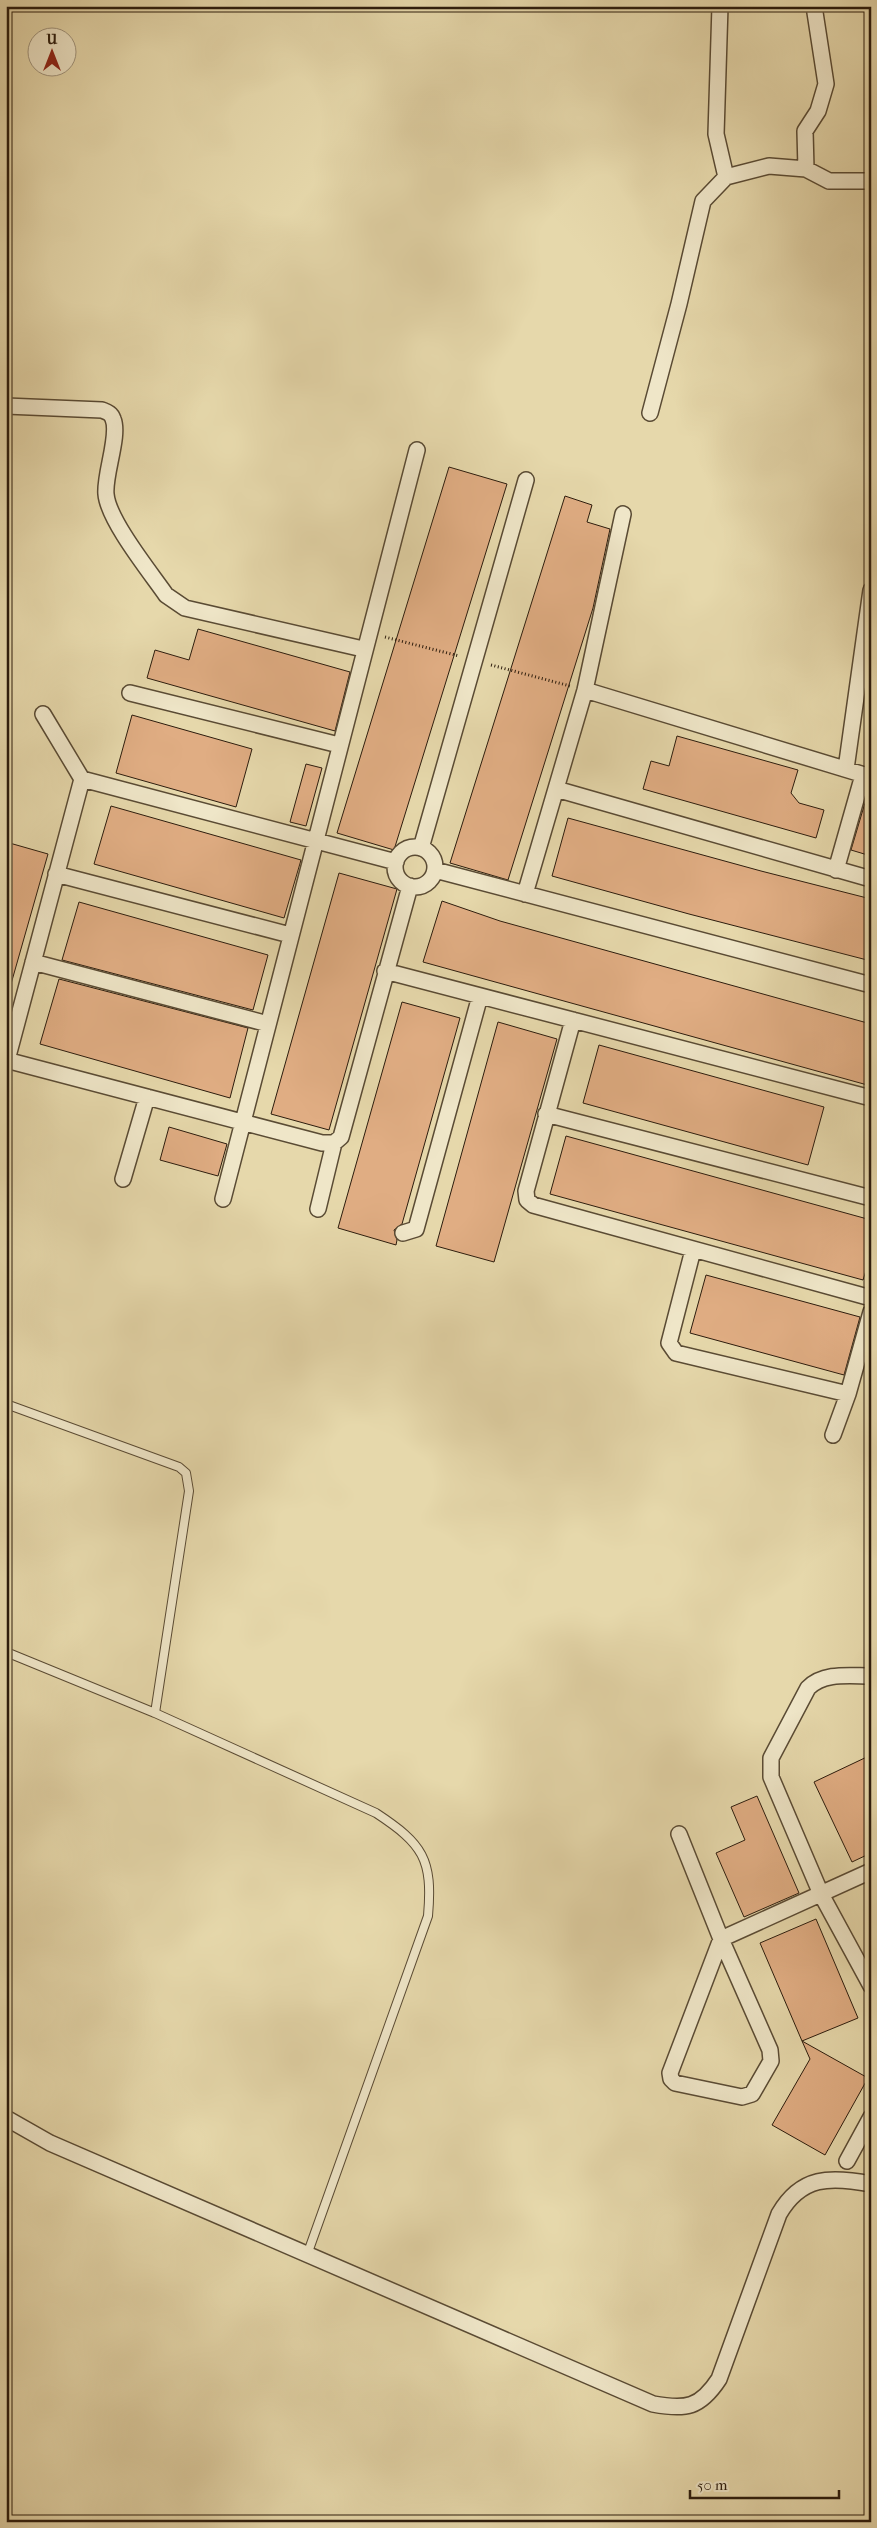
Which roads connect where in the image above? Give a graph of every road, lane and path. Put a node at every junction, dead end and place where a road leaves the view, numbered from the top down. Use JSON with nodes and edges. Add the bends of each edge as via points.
{"nodes":[{"id":1,"x":720,"y":6,"type":"edge"},
{"id":2,"x":814,"y":6,"type":"edge"},
{"id":3,"x":806,"y":169,"type":"junction"},
{"id":4,"x":726,"y":177,"type":"junction"},
{"id":5,"x":871,"y":181,"type":"edge"},
{"id":6,"x":6,"y":406,"type":"edge"},
{"id":7,"x":650,"y":413,"type":"dead end"},
{"id":8,"x":416,"y":450,"type":"dead end"},
{"id":9,"x":526,"y":480,"type":"dead end"},
{"id":10,"x":623,"y":514,"type":"dead end"},
{"id":11,"x":871,"y":590,"type":"edge"},
{"id":12,"x":363,"y":649,"type":"junction"},
{"id":13,"x":585,"y":690,"type":"junction"},
{"id":14,"x":130,"y":694,"type":"dead end"},
{"id":15,"x":43,"y":714,"type":"dead end"},
{"id":16,"x":339,"y":745,"type":"junction"},
{"id":17,"x":846,"y":769,"type":"junction"},
{"id":18,"x":867,"y":776,"type":"edge"},
{"id":19,"x":82,"y":779,"type":"junction"},
{"id":20,"x":556,"y":789,"type":"junction"},
{"id":21,"x":315,"y":840,"type":"junction"},
{"id":22,"x":421,"y":848,"type":"junction"},
{"id":23,"x":396,"y":862,"type":"junction"},
{"id":24,"x":435,"y":870,"type":"junction"},
{"id":25,"x":836,"y":870,"type":"junction"},
{"id":26,"x":56,"y":874,"type":"junction"},
{"id":27,"x":871,"y":879,"type":"edge"},
{"id":28,"x":410,"y":886,"type":"junction"},
{"id":29,"x":524,"y":894,"type":"junction"},
{"id":30,"x":290,"y":935,"type":"junction"},
{"id":31,"x":33,"y":962,"type":"junction"},
{"id":32,"x":386,"y":971,"type":"junction"},
{"id":33,"x":871,"y":985,"type":"edge"},
{"id":34,"x":480,"y":996,"type":"junction"},
{"id":35,"x":573,"y":1020,"type":"junction"},
{"id":36,"x":268,"y":1024,"type":"junction"},
{"id":37,"x":7,"y":1060,"type":"edge"},
{"id":38,"x":147,"y":1097,"type":"junction"},
{"id":39,"x":871,"y":1098,"type":"edge"},
{"id":40,"x":546,"y":1114,"type":"junction"},
{"id":41,"x":243,"y":1122,"type":"junction"},
{"id":42,"x":334,"y":1143,"type":"junction"},
{"id":43,"x":123,"y":1179,"type":"dead end"},
{"id":44,"x":871,"y":1198,"type":"edge"},
{"id":45,"x":223,"y":1199,"type":"dead end"},
{"id":46,"x":318,"y":1209,"type":"dead end"},
{"id":47,"x":403,"y":1233,"type":"dead end"},
{"id":48,"x":693,"y":1250,"type":"junction"},
{"id":49,"x":871,"y":1298,"type":"edge"},
{"id":50,"x":871,"y":1312,"type":"edge"},
{"id":51,"x":848,"y":1394,"type":"junction"},
{"id":52,"x":6,"y":1404,"type":"edge"},
{"id":53,"x":833,"y":1435,"type":"dead end"},
{"id":54,"x":6,"y":1652,"type":"edge"},
{"id":55,"x":871,"y":1676,"type":"edge"},
{"id":56,"x":155,"y":1713,"type":"junction"},
{"id":57,"x":679,"y":1834,"type":"dead end"},
{"id":58,"x":871,"y":1871,"type":"edge"},
{"id":59,"x":820,"y":1894,"type":"junction"},
{"id":60,"x":721,"y":1939,"type":"junction"},
{"id":61,"x":871,"y":1986,"type":"edge"},
{"id":62,"x":871,"y":2117,"type":"edge"},
{"id":63,"x":6,"y":2118,"type":"edge"},
{"id":64,"x":847,"y":2161,"type":"dead end"},
{"id":65,"x":871,"y":2184,"type":"edge"},
{"id":66,"x":307,"y":2255,"type":"junction"}],
"edges":[{"from":1,"to":4,"type":"street","via":[[716,134]]},
{"from":2,"to":3,"type":"street","via":[[826,84],[818,111],[805,131]]},
{"from":3,"to":4,"type":"street","via":[[769,166]]},
{"from":3,"to":5,"type":"street","via":[[829,181]]},
{"from":4,"to":7,"type":"street","via":[[703,201],[680,304]]},
{"from":6,"to":12,"type":"street","via":[[102,410],[109,413],[113,418],[114,434],[105,492],[109,510],[173,602],[185,608]]},
{"from":8,"to":12,"type":"street"},
{"from":9,"to":22,"type":"street"},
{"from":10,"to":13,"type":"street"},
{"from":11,"to":17,"type":"street"},
{"from":12,"to":16,"type":"street"},
{"from":13,"to":17,"type":"street"},
{"from":13,"to":20,"type":"street"},
{"from":14,"to":16,"type":"street"},
{"from":15,"to":19,"type":"street"},
{"from":16,"to":21,"type":"street"},
{"from":17,"to":18,"type":"street"},
{"from":18,"to":25,"type":"street"},
{"from":19,"to":21,"type":"street"},
{"from":19,"to":26,"type":"street"},
{"from":20,"to":25,"type":"street"},
{"from":20,"to":29,"type":"street"},
{"from":21,"to":23,"type":"street"},
{"from":21,"to":30,"type":"street"},
{"from":22,"to":23,"type":"street","via":[[406,850]]},
{"from":22,"to":24,"type":"street","via":[[432,857]]},
{"from":23,"to":28,"type":"street","via":[[398,877]]},
{"from":24,"to":28,"type":"street","via":[[426,884]]},
{"from":24,"to":29,"type":"street"},
{"from":25,"to":27,"type":"street"},
{"from":26,"to":30,"type":"street"},
{"from":26,"to":31,"type":"street"},
{"from":28,"to":32,"type":"street"},
{"from":29,"to":33,"type":"street"},
{"from":30,"to":36,"type":"street"},
{"from":31,"to":36,"type":"street"},
{"from":31,"to":37,"type":"street"},
{"from":32,"to":34,"type":"street"},
{"from":32,"to":42,"type":"street","via":[[340,1137]]},
{"from":34,"to":35,"type":"street"},
{"from":34,"to":47,"type":"street","via":[[416,1229]]},
{"from":35,"to":39,"type":"street"},
{"from":35,"to":40,"type":"street"},
{"from":36,"to":41,"type":"street"},
{"from":37,"to":38,"type":"street"},
{"from":38,"to":41,"type":"street"},
{"from":38,"to":43,"type":"street"},
{"from":40,"to":44,"type":"street"},
{"from":40,"to":48,"type":"street","via":[[526,1192],[527,1200],[534,1205]]},
{"from":41,"to":42,"type":"street","via":[[322,1143]]},
{"from":41,"to":45,"type":"street"},
{"from":42,"to":46,"type":"street"},
{"from":48,"to":49,"type":"street"},
{"from":48,"to":51,"type":"street","via":[[670,1348],[676,1353]]},
{"from":50,"to":51,"type":"street"},
{"from":51,"to":53,"type":"street"},
{"from":52,"to":56,"type":"lane","via":[[179,1467],[186,1473],[189,1491]]},
{"from":54,"to":56,"type":"lane"},
{"from":55,"to":59,"type":"street","via":[[830,1676],[814,1682],[771,1758],[771,1777]]},
{"from":56,"to":66,"type":"lane","via":[[376,1813],[405,1832],[424,1859],[430,1884],[428,1916]]},
{"from":57,"to":60,"type":"street"},
{"from":58,"to":59,"type":"street"},
{"from":59,"to":60,"type":"street"},
{"from":59,"to":61,"type":"street"},
{"from":60,"to":60,"type":"street","via":[[670,2079],[674,2083],[748,2096],[771,2061],[771,2055]]},
{"from":62,"to":64,"type":"street"},
{"from":63,"to":66,"type":"street","via":[[50,2143]]},
{"from":65,"to":66,"type":"street","via":[[837,2180],[819,2182],[801,2187],[788,2198],[779,2214],[719,2379],[709,2395],[694,2405],[676,2408],[653,2404]]}]}
